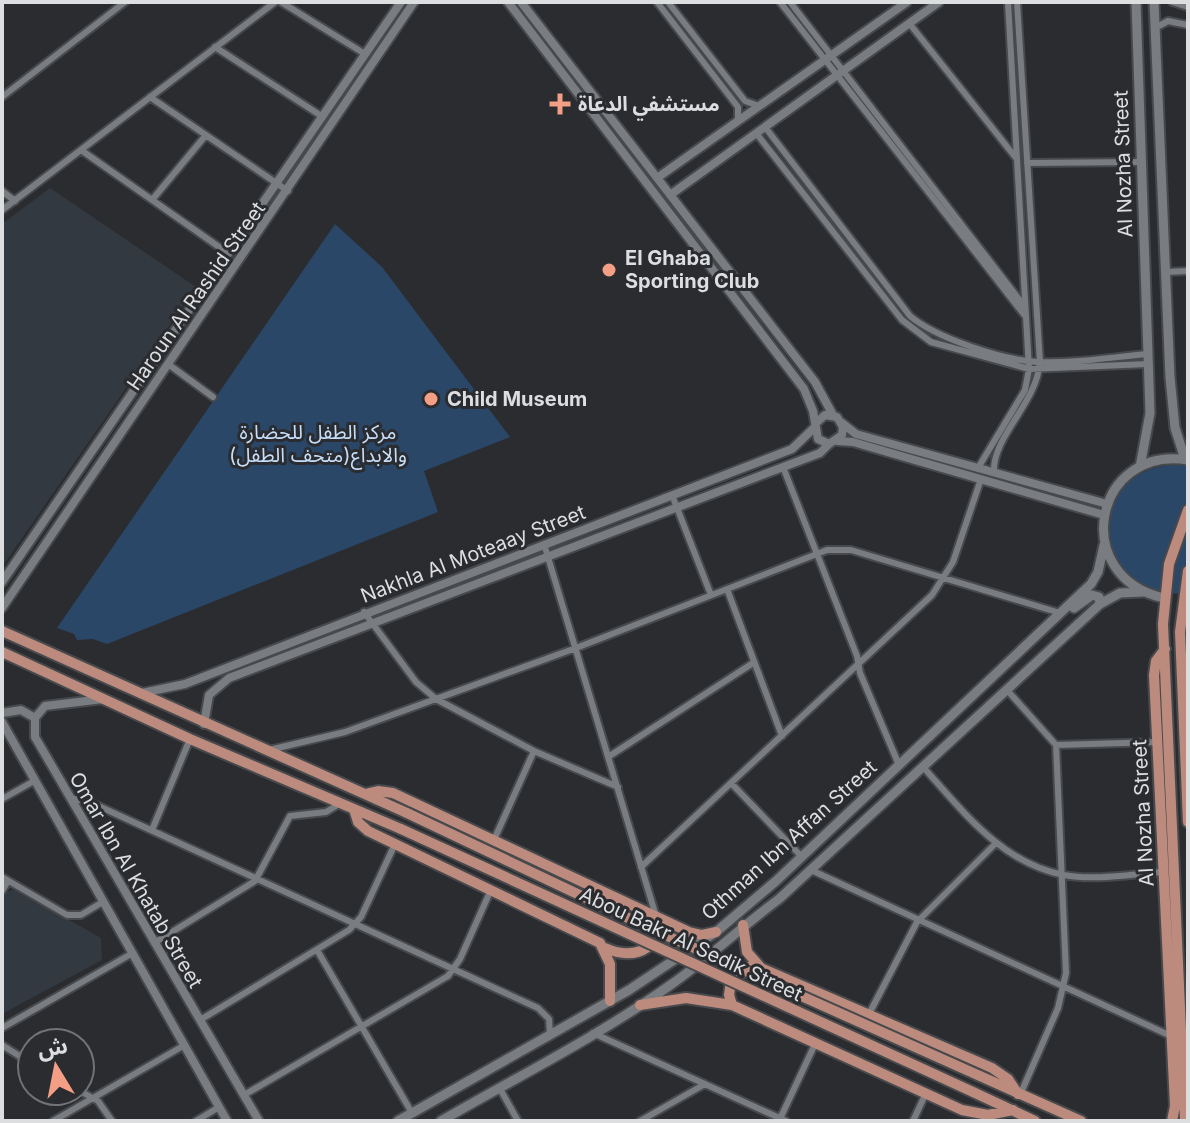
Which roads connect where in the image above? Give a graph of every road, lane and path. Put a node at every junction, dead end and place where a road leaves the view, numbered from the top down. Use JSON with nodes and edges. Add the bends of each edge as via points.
{"nodes":[{"id":1,"x":125,"y":2,"type":"edge"},
{"id":2,"x":275,"y":2,"type":"edge"},
{"id":3,"x":281,"y":2,"type":"edge"},
{"id":4,"x":401,"y":2,"type":"edge"},
{"id":5,"x":414,"y":2,"type":"edge"},
{"id":6,"x":508,"y":2,"type":"edge"},
{"id":7,"x":521,"y":2,"type":"edge"},
{"id":8,"x":657,"y":2,"type":"edge"},
{"id":9,"x":668,"y":2,"type":"edge"},
{"id":10,"x":780,"y":2,"type":"edge"},
{"id":11,"x":790,"y":2,"type":"edge"},
{"id":12,"x":907,"y":2,"type":"edge"},
{"id":13,"x":939,"y":2,"type":"edge"},
{"id":14,"x":1008,"y":2,"type":"edge"},
{"id":15,"x":1017,"y":2,"type":"edge"},
{"id":16,"x":1136,"y":2,"type":"edge"},
{"id":17,"x":1154,"y":2,"type":"edge"},
{"id":18,"x":1172,"y":2,"type":"edge"},
{"id":19,"x":896,"y":5,"type":"edge"},
{"id":20,"x":1188,"y":7,"type":"edge"},
{"id":21,"x":909,"y":23,"type":"junction"},
{"id":22,"x":1188,"y":25,"type":"edge"},
{"id":23,"x":1155,"y":28,"type":"junction"},
{"id":24,"x":215,"y":47,"type":"junction"},
{"id":25,"x":365,"y":54,"type":"junction"},
{"id":26,"x":828,"y":58,"type":"junction"},
{"id":27,"x":840,"y":73,"type":"junction"},
{"id":28,"x":2,"y":97,"type":"edge"},
{"id":29,"x":150,"y":97,"type":"junction"},
{"id":30,"x":759,"y":106,"type":"junction"},
{"id":31,"x":323,"y":117,"type":"junction"},
{"id":32,"x":738,"y":120,"type":"junction"},
{"id":33,"x":765,"y":127,"type":"junction"},
{"id":34,"x":756,"y":133,"type":"junction"},
{"id":35,"x":206,"y":135,"type":"junction"},
{"id":36,"x":81,"y":150,"type":"junction"},
{"id":37,"x":1017,"y":158,"type":"junction"},
{"id":38,"x":1140,"y":162,"type":"junction"},
{"id":39,"x":1027,"y":163,"type":"junction"},
{"id":40,"x":657,"y":178,"type":"junction"},
{"id":41,"x":277,"y":184,"type":"junction"},
{"id":42,"x":2,"y":191,"type":"edge"},
{"id":43,"x":288,"y":191,"type":"junction"},
{"id":44,"x":670,"y":195,"type":"junction"},
{"id":45,"x":152,"y":200,"type":"junction"},
{"id":46,"x":15,"y":201,"type":"junction"},
{"id":47,"x":2,"y":210,"type":"edge"},
{"id":48,"x":229,"y":254,"type":"junction"},
{"id":49,"x":1188,"y":271,"type":"edge"},
{"id":50,"x":1166,"y":272,"type":"junction"},
{"id":51,"x":1025,"y":307,"type":"junction"},
{"id":52,"x":1026,"y":317,"type":"junction"},
{"id":53,"x":157,"y":357,"type":"junction"},
{"id":54,"x":1148,"y":359,"type":"junction"},
{"id":55,"x":168,"y":364,"type":"junction"},
{"id":56,"x":1029,"y":365,"type":"junction"},
{"id":57,"x":1040,"y":366,"type":"junction"},
{"id":58,"x":213,"y":397,"type":"dead end"},
{"id":59,"x":826,"y":400,"type":"junction"},
{"id":60,"x":812,"y":407,"type":"junction"},
{"id":61,"x":833,"y":415,"type":"junction"},
{"id":62,"x":842,"y":423,"type":"junction"},
{"id":63,"x":815,"y":425,"type":"junction"},
{"id":64,"x":854,"y":438,"type":"junction"},
{"id":65,"x":833,"y":443,"type":"junction"},
{"id":66,"x":1187,"y":460,"type":"edge"},
{"id":67,"x":783,"y":467,"type":"junction"},
{"id":68,"x":1140,"y":467,"type":"junction"},
{"id":69,"x":978,"y":468,"type":"junction"},
{"id":70,"x":994,"y":472,"type":"junction"},
{"id":71,"x":981,"y":479,"type":"junction"},
{"id":72,"x":672,"y":495,"type":"junction"},
{"id":73,"x":1107,"y":504,"type":"junction"},
{"id":74,"x":677,"y":507,"type":"junction"},
{"id":75,"x":1188,"y":510,"type":"edge"},
{"id":76,"x":1104,"y":515,"type":"junction"},
{"id":77,"x":544,"y":544,"type":"junction"},
{"id":78,"x":1104,"y":545,"type":"junction"},
{"id":79,"x":817,"y":554,"type":"junction"},
{"id":80,"x":549,"y":556,"type":"junction"},
{"id":81,"x":1188,"y":571,"type":"edge"},
{"id":82,"x":945,"y":578,"type":"junction"},
{"id":83,"x":2,"y":582,"type":"edge"},
{"id":84,"x":727,"y":589,"type":"junction"},
{"id":85,"x":1143,"y":592,"type":"junction"},
{"id":86,"x":711,"y":595,"type":"junction"},
{"id":87,"x":1164,"y":598,"type":"junction"},
{"id":88,"x":1185,"y":598,"type":"edge"},
{"id":89,"x":1100,"y":604,"type":"junction"},
{"id":90,"x":2,"y":608,"type":"edge"},
{"id":91,"x":1062,"y":611,"type":"junction"},
{"id":92,"x":364,"y":612,"type":"junction"},
{"id":93,"x":370,"y":624,"type":"junction"},
{"id":94,"x":2,"y":631,"type":"edge"},
{"id":95,"x":576,"y":648,"type":"junction"},
{"id":96,"x":1165,"y":649,"type":"junction"},
{"id":97,"x":1184,"y":651,"type":"edge"},
{"id":98,"x":2,"y":652,"type":"edge"},
{"id":99,"x":753,"y":663,"type":"junction"},
{"id":100,"x":858,"y":664,"type":"junction"},
{"id":101,"x":1007,"y":690,"type":"junction"},
{"id":102,"x":135,"y":693,"type":"junction"},
{"id":103,"x":105,"y":699,"type":"junction"},
{"id":104,"x":436,"y":699,"type":"junction"},
{"id":105,"x":2,"y":713,"type":"edge"},
{"id":106,"x":35,"y":718,"type":"junction"},
{"id":107,"x":2,"y":722,"type":"edge"},
{"id":108,"x":205,"y":725,"type":"junction"},
{"id":109,"x":782,"y":736,"type":"junction"},
{"id":110,"x":190,"y":739,"type":"junction"},
{"id":111,"x":1157,"y":742,"type":"junction"},
{"id":112,"x":1056,"y":745,"type":"junction"},
{"id":113,"x":265,"y":751,"type":"junction"},
{"id":114,"x":534,"y":751,"type":"junction"},
{"id":115,"x":608,"y":757,"type":"junction"},
{"id":116,"x":899,"y":765,"type":"junction"},
{"id":117,"x":923,"y":767,"type":"junction"},
{"id":118,"x":34,"y":781,"type":"junction"},
{"id":119,"x":731,"y":783,"type":"junction"},
{"id":120,"x":618,"y":787,"type":"junction"},
{"id":121,"x":365,"y":794,"type":"junction"},
{"id":122,"x":70,"y":798,"type":"junction"},
{"id":123,"x":2,"y":799,"type":"edge"},
{"id":124,"x":341,"y":803,"type":"junction"},
{"id":125,"x":354,"y":809,"type":"junction"},
{"id":126,"x":1188,"y":822,"type":"edge"},
{"id":127,"x":152,"y":830,"type":"junction"},
{"id":128,"x":493,"y":842,"type":"junction"},
{"id":129,"x":395,"y":844,"type":"junction"},
{"id":130,"x":994,"y":845,"type":"junction"},
{"id":131,"x":802,"y":857,"type":"junction"},
{"id":132,"x":641,"y":867,"type":"junction"},
{"id":133,"x":811,"y":870,"type":"junction"},
{"id":134,"x":1163,"y":872,"type":"junction"},
{"id":135,"x":1062,"y":875,"type":"junction"},
{"id":136,"x":5,"y":879,"type":"edge"},
{"id":137,"x":257,"y":879,"type":"junction"},
{"id":138,"x":2,"y":891,"type":"edge"},
{"id":139,"x":490,"y":892,"type":"junction"},
{"id":140,"x":101,"y":903,"type":"junction"},
{"id":141,"x":656,"y":917,"type":"junction"},
{"id":142,"x":917,"y":922,"type":"junction"},
{"id":143,"x":355,"y":924,"type":"junction"},
{"id":144,"x":743,"y":925,"type":"junction"},
{"id":145,"x":716,"y":932,"type":"junction"},
{"id":146,"x":154,"y":943,"type":"junction"},
{"id":147,"x":605,"y":948,"type":"junction"},
{"id":148,"x":317,"y":950,"type":"junction"},
{"id":149,"x":131,"y":954,"type":"junction"},
{"id":150,"x":761,"y":968,"type":"junction"},
{"id":151,"x":454,"y":969,"type":"junction"},
{"id":152,"x":1064,"y":988,"type":"junction"},
{"id":153,"x":610,"y":1001,"type":"junction"},
{"id":154,"x":640,"y":1005,"type":"junction"},
{"id":155,"x":732,"y":1005,"type":"junction"},
{"id":156,"x":869,"y":1014,"type":"junction"},
{"id":157,"x":200,"y":1020,"type":"junction"},
{"id":158,"x":362,"y":1027,"type":"junction"},
{"id":159,"x":2,"y":1028,"type":"edge"},
{"id":160,"x":593,"y":1033,"type":"junction"},
{"id":161,"x":550,"y":1035,"type":"junction"},
{"id":162,"x":1171,"y":1036,"type":"junction"},
{"id":163,"x":816,"y":1042,"type":"junction"},
{"id":164,"x":183,"y":1046,"type":"junction"},
{"id":165,"x":705,"y":1084,"type":"junction"},
{"id":166,"x":499,"y":1087,"type":"junction"},
{"id":167,"x":926,"y":1093,"type":"junction"},
{"id":168,"x":1019,"y":1094,"type":"junction"},
{"id":169,"x":96,"y":1095,"type":"edge"},
{"id":170,"x":244,"y":1095,"type":"junction"},
{"id":171,"x":96,"y":1101,"type":"edge"},
{"id":172,"x":76,"y":1107,"type":"edge"},
{"id":173,"x":219,"y":1107,"type":"junction"},
{"id":174,"x":1013,"y":1110,"type":"junction"},
{"id":175,"x":412,"y":1113,"type":"junction"},
{"id":176,"x":782,"y":1120,"type":"edge"},
{"id":177,"x":53,"y":1121,"type":"edge"},
{"id":178,"x":112,"y":1121,"type":"edge"},
{"id":179,"x":196,"y":1121,"type":"edge"},
{"id":180,"x":227,"y":1121,"type":"edge"},
{"id":181,"x":259,"y":1121,"type":"edge"},
{"id":182,"x":398,"y":1121,"type":"edge"},
{"id":183,"x":441,"y":1121,"type":"edge"},
{"id":184,"x":518,"y":1121,"type":"edge"},
{"id":185,"x":640,"y":1121,"type":"edge"},
{"id":186,"x":913,"y":1121,"type":"edge"},
{"id":187,"x":1035,"y":1121,"type":"edge"},
{"id":188,"x":1081,"y":1121,"type":"edge"},
{"id":189,"x":1172,"y":1121,"type":"edge"},
{"id":190,"x":1185,"y":1121,"type":"edge"}],
"edges":[{"from":1,"to":28,"type":"street"},
{"from":2,"to":24,"type":"street"},
{"from":3,"to":25,"type":"street"},
{"from":4,"to":25,"type":"street","name":"Haroun Al Rashid Street"},
{"from":5,"to":43,"type":"street","name":"Haroun Al Rashid Street"},
{"from":6,"to":60,"type":"street","via":[[804,389]]},
{"from":7,"to":40,"type":"street"},
{"from":8,"to":32,"type":"street","via":[[738,107]]},
{"from":9,"to":30,"type":"street","via":[[745,101]]},
{"from":10,"to":26,"type":"street"},
{"from":11,"to":26,"type":"street"},
{"from":12,"to":19,"type":"street"},
{"from":13,"to":21,"type":"street"},
{"from":14,"to":37,"type":"street"},
{"from":15,"to":39,"type":"street"},
{"from":16,"to":38,"type":"main road","name":"Al Nozha Street"},
{"from":17,"to":23,"type":"main road","name":"Al Nozha Street"},
{"from":18,"to":20,"type":"street"},
{"from":19,"to":26,"type":"street"},
{"from":21,"to":27,"type":"street"},
{"from":21,"to":37,"type":"street"},
{"from":22,"to":23,"type":"street","via":[[1168,21]]},
{"from":23,"to":50,"type":"main road","name":"Al Nozha Street"},
{"from":24,"to":29,"type":"street"},
{"from":24,"to":31,"type":"street"},
{"from":25,"to":31,"type":"street","name":"Haroun Al Rashid Street"},
{"from":26,"to":27,"type":"street"},
{"from":26,"to":30,"type":"street"},
{"from":27,"to":33,"type":"street"},
{"from":27,"to":51,"type":"street"},
{"from":27,"to":52,"type":"street"},
{"from":29,"to":35,"type":"street"},
{"from":29,"to":36,"type":"street"},
{"from":30,"to":32,"type":"street"},
{"from":31,"to":41,"type":"street","name":"Haroun Al Rashid Street"},
{"from":32,"to":40,"type":"street"},
{"from":33,"to":34,"type":"street"},
{"from":33,"to":56,"type":"street","via":[[910,316],[936,334]]},
{"from":34,"to":44,"type":"street"},
{"from":34,"to":56,"type":"street","via":[[916,333],[940,345]]},
{"from":35,"to":41,"type":"street"},
{"from":35,"to":45,"type":"street"},
{"from":36,"to":45,"type":"street"},
{"from":36,"to":46,"type":"street"},
{"from":37,"to":39,"type":"street"},
{"from":37,"to":51,"type":"street"},
{"from":38,"to":39,"type":"street"},
{"from":38,"to":54,"type":"main road","name":"Al Nozha Street"},
{"from":39,"to":57,"type":"street"},
{"from":40,"to":44,"type":"street"},
{"from":41,"to":43,"type":"street"},
{"from":41,"to":48,"type":"street","name":"Haroun Al Rashid Street"},
{"from":42,"to":46,"type":"street"},
{"from":43,"to":55,"type":"street","name":"Haroun Al Rashid Street"},
{"from":44,"to":59,"type":"street"},
{"from":45,"to":48,"type":"street"},
{"from":46,"to":47,"type":"street"},
{"from":48,"to":53,"type":"street","name":"Haroun Al Rashid Street"},
{"from":49,"to":50,"type":"street"},
{"from":50,"to":66,"type":"main road","name":"Al Nozha Street","via":[[1172,411]]},
{"from":51,"to":52,"type":"street"},
{"from":52,"to":56,"type":"street"},
{"from":53,"to":55,"type":"street"},
{"from":53,"to":83,"type":"street","name":"Haroun Al Rashid Street"},
{"from":54,"to":57,"type":"street"},
{"from":54,"to":68,"type":"main road","name":"Al Nozha Street","via":[[1148,431]]},
{"from":55,"to":58,"type":"street"},
{"from":55,"to":90,"type":"street","name":"Haroun Al Rashid Street"},
{"from":56,"to":57,"type":"street"},
{"from":56,"to":69,"type":"street","via":[[1025,390]]},
{"from":57,"to":70,"type":"street","via":[[1033,393],[995,457]]},
{"from":59,"to":60,"type":"street"},
{"from":59,"to":61,"type":"street"},
{"from":60,"to":63,"type":"street"},
{"from":61,"to":62,"type":"street"},
{"from":61,"to":63,"type":"street","via":[[821,417]]},
{"from":62,"to":64,"type":"street"},
{"from":62,"to":65,"type":"street","via":[[842,435]]},
{"from":63,"to":65,"type":"street","via":[[818,439]]},
{"from":63,"to":72,"type":"street","name":"Nakhla Al Moteaay Street","via":[[792,449]]},
{"from":64,"to":65,"type":"street"},
{"from":64,"to":69,"type":"street"},
{"from":64,"to":71,"type":"street"},
{"from":65,"to":67,"type":"street","name":"Nakhla Al Moteaay Street"},
{"from":66,"to":68,"type":"main road"},
{"from":67,"to":74,"type":"street","name":"Nakhla Al Moteaay Street"},
{"from":67,"to":79,"type":"street"},
{"from":68,"to":73,"type":"main road","via":[[1120,482]]},
{"from":69,"to":70,"type":"street"},
{"from":70,"to":73,"type":"street"},
{"from":71,"to":76,"type":"street"},
{"from":71,"to":82,"type":"street"},
{"from":72,"to":74,"type":"street"},
{"from":72,"to":77,"type":"street","name":"Nakhla Al Moteaay Street"},
{"from":73,"to":76,"type":"main road"},
{"from":74,"to":80,"type":"street","name":"Nakhla Al Moteaay Street"},
{"from":74,"to":86,"type":"street"},
{"from":75,"to":87,"type":"main road","name":"Al Nozha Street","via":[[1169,564]]},
{"from":76,"to":78,"type":"main road"},
{"from":77,"to":80,"type":"street"},
{"from":77,"to":92,"type":"street","name":"Nakhla Al Moteaay Street"},
{"from":78,"to":85,"type":"main road","via":[[1118,573]]},
{"from":78,"to":91,"type":"main road","name":"Othman Ibn Affan Street","via":[[1098,572]]},
{"from":79,"to":82,"type":"street","via":[[851,550]]},
{"from":79,"to":84,"type":"street"},
{"from":79,"to":100,"type":"street"},
{"from":80,"to":93,"type":"street","name":"Nakhla Al Moteaay Street"},
{"from":80,"to":95,"type":"street"},
{"from":81,"to":88,"type":"main road"},
{"from":82,"to":91,"type":"street"},
{"from":82,"to":100,"type":"street"},
{"from":84,"to":86,"type":"street"},
{"from":84,"to":99,"type":"street"},
{"from":85,"to":87,"type":"main road"},
{"from":85,"to":89,"type":"main road","name":"Othman Ibn Affan Street","via":[[1120,593]]},
{"from":86,"to":95,"type":"street"},
{"from":87,"to":96,"type":"main road","name":"Al Nozha Street"},
{"from":88,"to":97,"type":"main road"},
{"from":89,"to":91,"type":"main road","via":[[1092,595]]},
{"from":89,"to":101,"type":"main road","name":"Othman Ibn Affan Street"},
{"from":91,"to":116,"type":"main road","name":"Othman Ibn Affan Street"},
{"from":92,"to":93,"type":"street"},
{"from":92,"to":102,"type":"street","name":"Nakhla Al Moteaay Street","via":[[185,684]]},
{"from":93,"to":104,"type":"street"},
{"from":93,"to":108,"type":"street","name":"Nakhla Al Moteaay Street","via":[[225,680],[207,699]]},
{"from":94,"to":102,"type":"main road","name":"Abou Bakr Al Sedik Street"},
{"from":95,"to":104,"type":"street"},
{"from":95,"to":115,"type":"street"},
{"from":96,"to":111,"type":"main road","name":"Al Nozha Street","via":[[1154,668]]},
{"from":96,"to":190,"type":"main road"},
{"from":97,"to":126,"type":"main road"},
{"from":98,"to":103,"type":"main road","name":"Abou Bakr Al Sedik Street"},
{"from":99,"to":109,"type":"street"},
{"from":99,"to":115,"type":"street"},
{"from":100,"to":109,"type":"street"},
{"from":100,"to":116,"type":"street"},
{"from":101,"to":112,"type":"street"},
{"from":101,"to":117,"type":"main road","name":"Othman Ibn Affan Street"},
{"from":102,"to":108,"type":"main road","name":"Abou Bakr Al Sedik Street"},
{"from":103,"to":106,"type":"street","via":[[53,703]]},
{"from":103,"to":110,"type":"main road","name":"Abou Bakr Al Sedik Street"},
{"from":104,"to":113,"type":"street","via":[[319,740]]},
{"from":104,"to":114,"type":"street"},
{"from":105,"to":106,"type":"street","via":[[21,710]]},
{"from":106,"to":122,"type":"street","name":"Omar Ibn Al Khatab Street","via":[[35,737]]},
{"from":107,"to":118,"type":"street","name":"Omar Ibn Al Khatab Street"},
{"from":108,"to":113,"type":"main road","name":"Abou Bakr Al Sedik Street"},
{"from":109,"to":119,"type":"street"},
{"from":110,"to":124,"type":"main road","name":"Abou Bakr Al Sedik Street"},
{"from":110,"to":127,"type":"street"},
{"from":111,"to":112,"type":"street"},
{"from":111,"to":134,"type":"main road","name":"Al Nozha Street"},
{"from":112,"to":135,"type":"street"},
{"from":113,"to":121,"type":"main road","name":"Abou Bakr Al Sedik Street"},
{"from":114,"to":120,"type":"street"},
{"from":114,"to":128,"type":"street"},
{"from":115,"to":120,"type":"street"},
{"from":116,"to":131,"type":"main road","name":"Othman Ibn Affan Street"},
{"from":117,"to":130,"type":"street"},
{"from":117,"to":133,"type":"main road","name":"Othman Ibn Affan Street"},
{"from":118,"to":123,"type":"street"},
{"from":118,"to":140,"type":"street","name":"Omar Ibn Al Khatab Street"},
{"from":119,"to":131,"type":"street"},
{"from":119,"to":132,"type":"street"},
{"from":120,"to":132,"type":"street"},
{"from":121,"to":128,"type":"main road","name":"Abou Bakr Al Sedik Street","via":[[393,793]]},
{"from":121,"to":168,"type":"main road","name":"Abou Bakr Al Sedik Street","bridge":true},
{"from":122,"to":127,"type":"street"},
{"from":122,"to":146,"type":"street","name":"Omar Ibn Al Khatab Street"},
{"from":124,"to":125,"type":"main road","name":"Abou Bakr Al Sedik Street"},
{"from":124,"to":137,"type":"street","via":[[326,812],[290,816]]},
{"from":125,"to":129,"type":"main road","name":"Abou Bakr Al Sedik Street","via":[[365,829]]},
{"from":125,"to":174,"type":"main road","name":"Abou Bakr Al Sedik Street","bridge":true},
{"from":127,"to":137,"type":"street"},
{"from":128,"to":141,"type":"main road","name":"Abou Bakr Al Sedik Street"},
{"from":129,"to":139,"type":"main road","name":"Abou Bakr Al Sedik Street"},
{"from":129,"to":143,"type":"street"},
{"from":130,"to":135,"type":"street"},
{"from":130,"to":142,"type":"street"},
{"from":131,"to":145,"type":"main road","name":"Othman Ibn Affan Street"},
{"from":132,"to":141,"type":"street"},
{"from":133,"to":142,"type":"street"},
{"from":133,"to":144,"type":"main road","name":"Othman Ibn Affan Street"},
{"from":134,"to":135,"type":"street"},
{"from":134,"to":162,"type":"main road","name":"Al Nozha Street"},
{"from":135,"to":152,"type":"street"},
{"from":136,"to":138,"type":"street"},
{"from":136,"to":140,"type":"street","via":[[67,915],[81,915]]},
{"from":137,"to":143,"type":"street"},
{"from":137,"to":146,"type":"street"},
{"from":139,"to":147,"type":"main road","name":"Abou Bakr Al Sedik Street"},
{"from":139,"to":151,"type":"street"},
{"from":140,"to":149,"type":"street","name":"Omar Ibn Al Khatab Street"},
{"from":141,"to":145,"type":"main road","name":"Abou Bakr Al Sedik Street","via":[[693,934]]},
{"from":141,"to":147,"type":"main road","via":[[657,935],[643,951],[626,954]]},
{"from":142,"to":152,"type":"street"},
{"from":142,"to":156,"type":"street"},
{"from":143,"to":148,"type":"street"},
{"from":143,"to":151,"type":"street"},
{"from":144,"to":150,"type":"main road","name":"Abou Bakr Al Sedik Street","via":[[747,952]]},
{"from":144,"to":154,"type":"main road","name":"Othman Ibn Affan Street","via":[[726,944]]},
{"from":145,"to":153,"type":"main road","name":"Othman Ibn Affan Street"},
{"from":146,"to":157,"type":"street","name":"Omar Ibn Al Khatab Street"},
{"from":147,"to":153,"type":"main road","name":"Abou Bakr Al Sedik Street","via":[[612,978]]},
{"from":148,"to":157,"type":"street"},
{"from":148,"to":158,"type":"street"},
{"from":149,"to":159,"type":"street"},
{"from":149,"to":164,"type":"street","name":"Omar Ibn Al Khatab Street"},
{"from":150,"to":155,"type":"main road","via":[[745,968],[733,977],[728,990]]},
{"from":150,"to":156,"type":"main road","name":"Abou Bakr Al Sedik Street"},
{"from":151,"to":158,"type":"street"},
{"from":151,"to":161,"type":"street","via":[[540,1009],[550,1022]]},
{"from":152,"to":162,"type":"street"},
{"from":152,"to":168,"type":"street"},
{"from":153,"to":161,"type":"main road","name":"Othman Ibn Affan Street"},
{"from":154,"to":155,"type":"main road","name":"Abou Bakr Al Sedik Street","via":[[686,998]]},
{"from":154,"to":160,"type":"main road","name":"Othman Ibn Affan Street"},
{"from":155,"to":163,"type":"main road","name":"Abou Bakr Al Sedik Street"},
{"from":156,"to":168,"type":"main road","name":"Abou Bakr Al Sedik Street","via":[[992,1068]]},
{"from":157,"to":170,"type":"street","name":"Omar Ibn Al Khatab Street"},
{"from":158,"to":170,"type":"street"},
{"from":158,"to":175,"type":"street"},
{"from":160,"to":165,"type":"street"},
{"from":160,"to":166,"type":"main road","name":"Othman Ibn Affan Street"},
{"from":161,"to":175,"type":"main road","name":"Othman Ibn Affan Street"},
{"from":162,"to":189,"type":"main road","name":"Al Nozha Street"},
{"from":163,"to":167,"type":"main road","name":"Abou Bakr Al Sedik Street"},
{"from":163,"to":176,"type":"street"},
{"from":164,"to":169,"type":"street"},
{"from":164,"to":173,"type":"street","name":"Omar Ibn Al Khatab Street"},
{"from":165,"to":176,"type":"street"},
{"from":165,"to":185,"type":"street"},
{"from":166,"to":183,"type":"main road","name":"Othman Ibn Affan Street"},
{"from":166,"to":184,"type":"street"},
{"from":167,"to":174,"type":"main road","name":"Abou Bakr Al Sedik Street","via":[[972,1113]]},
{"from":167,"to":186,"type":"street"},
{"from":168,"to":188,"type":"main road","name":"Abou Bakr Al Sedik Street"},
{"from":170,"to":181,"type":"street","name":"Omar Ibn Al Khatab Street"},
{"from":171,"to":178,"type":"street"},
{"from":172,"to":177,"type":"street"},
{"from":173,"to":179,"type":"street"},
{"from":173,"to":180,"type":"street","name":"Omar Ibn Al Khatab Street"},
{"from":174,"to":187,"type":"main road","name":"Abou Bakr Al Sedik Street"},
{"from":175,"to":182,"type":"main road","name":"Othman Ibn Affan Street"}]}
